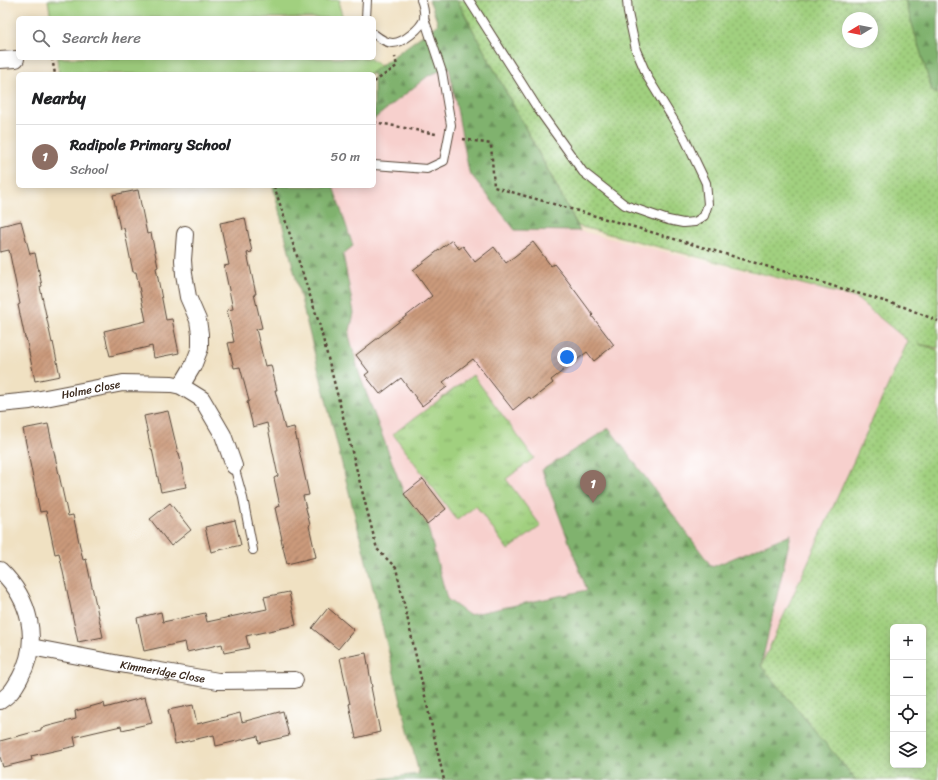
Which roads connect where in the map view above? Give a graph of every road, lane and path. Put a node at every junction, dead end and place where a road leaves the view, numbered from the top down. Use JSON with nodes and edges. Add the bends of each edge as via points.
{"nodes":[{"id":1,"x":367,"y":0,"type":"edge"},
{"id":2,"x":421,"y":0,"type":"edge"},
{"id":3,"x":469,"y":0,"type":"edge"},
{"id":4,"x":627,"y":0,"type":"edge"},
{"id":5,"x":366,"y":16,"type":"edge"},
{"id":6,"x":424,"y":18,"type":"junction"},
{"id":7,"x":376,"y":36,"type":"edge"},
{"id":8,"x":394,"y":43,"type":"junction"},
{"id":9,"x":52,"y":60,"type":"edge"},
{"id":10,"x":55,"y":72,"type":"edge"},
{"id":11,"x":376,"y":81,"type":"edge"},
{"id":12,"x":376,"y":165,"type":"edge"},
{"id":13,"x":275,"y":188,"type":"edge"},
{"id":14,"x":186,"y":234,"type":"dead end"},
{"id":15,"x":181,"y":386,"type":"junction"},
{"id":16,"x":0,"y":404,"type":"edge"},
{"id":17,"x":234,"y":466,"type":"joint"},
{"id":18,"x":253,"y":550,"type":"dead end"},
{"id":19,"x":0,"y":570,"type":"edge"},
{"id":20,"x":31,"y":647,"type":"junction"},
{"id":21,"x":295,"y":680,"type":"dead end"},
{"id":22,"x":0,"y":701,"type":"edge"},
{"id":23,"x":444,"y":780,"type":"edge"}],
"edges":[{"from":1,"to":5,"type":"lane"},
{"from":2,"to":6,"type":"lane"},
{"from":3,"to":4,"type":"lane","via":[[538,109],[582,172],[625,205],[668,220],[695,222],[704,216],[708,204],[706,183],[684,137],[648,78],[632,36]]},
{"from":6,"to":8,"type":"lane","via":[[417,30]]},
{"from":6,"to":12,"type":"lane","via":[[442,72],[451,125],[444,161],[427,169]]},
{"from":7,"to":8,"type":"lane","via":[[380,40]]},
{"from":8,"to":11,"type":"path","via":[[397,66]]},
{"from":9,"to":10,"type":"path"},
{"from":13,"to":23,"type":"path","via":[[319,323],[376,549],[396,568]]},
{"from":14,"to":15,"type":"street","via":[[184,274],[188,297],[198,320],[200,348]]},
{"from":15,"to":16,"type":"street","name":"Holme Close","via":[[123,383]]},
{"from":15,"to":17,"type":"street","name":"Holme Close","via":[[202,399],[223,435]]},
{"from":17,"to":18,"type":"lane"},
{"from":19,"to":20,"type":"street","via":[[19,593],[26,609],[31,628]]},
{"from":20,"to":21,"type":"street","name":"Kimmeridge Close","via":[[218,681]]},
{"from":20,"to":22,"type":"street","via":[[18,681],[10,693]]}]}
